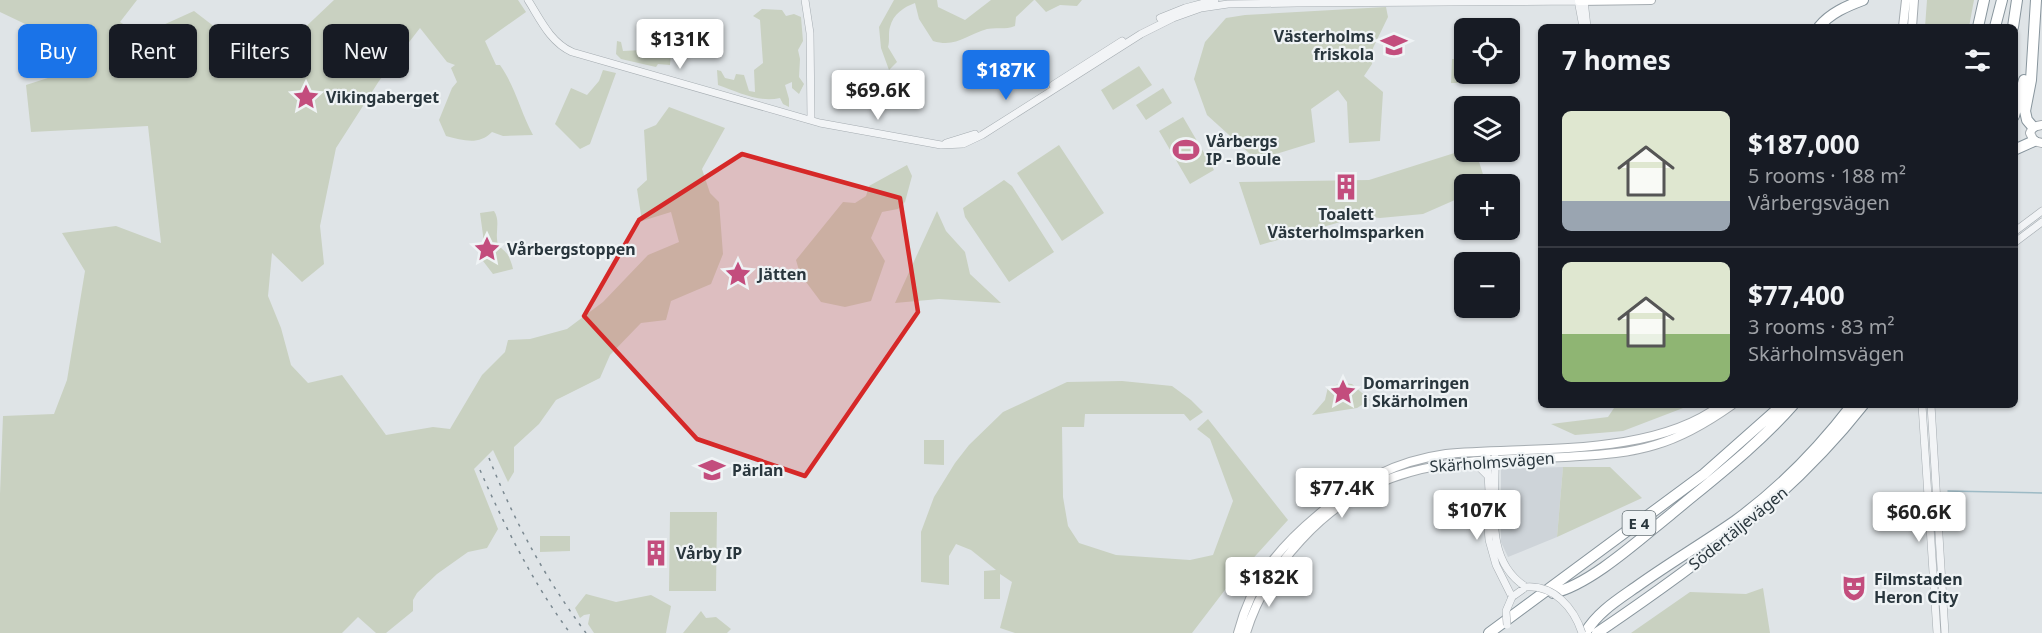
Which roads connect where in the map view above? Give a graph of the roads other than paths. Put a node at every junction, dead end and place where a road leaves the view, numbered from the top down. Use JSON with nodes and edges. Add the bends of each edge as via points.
{"nodes":[{"id":1,"x":528,"y":0,"type":"edge"},
{"id":2,"x":805,"y":0,"type":"edge"},
{"id":3,"x":1215,"y":0,"type":"edge"},
{"id":4,"x":1651,"y":0,"type":"edge"},
{"id":5,"x":1863,"y":0,"type":"edge"},
{"id":6,"x":1906,"y":0,"type":"edge"},
{"id":7,"x":1914,"y":0,"type":"edge"},
{"id":8,"x":1984,"y":0,"type":"edge"},
{"id":9,"x":2002,"y":0,"type":"edge"},
{"id":10,"x":2017,"y":0,"type":"edge"},
{"id":11,"x":2036,"y":0,"type":"edge"},
{"id":12,"x":1581,"y":1,"type":"edge"},
{"id":13,"x":1626,"y":1,"type":"edge"},
{"id":14,"x":1585,"y":24,"type":"edge"},
{"id":15,"x":1822,"y":24,"type":"edge"},
{"id":16,"x":1903,"y":24,"type":"edge"},
{"id":17,"x":1912,"y":24,"type":"edge"},
{"id":18,"x":1979,"y":24,"type":"edge"},
{"id":19,"x":1996,"y":24,"type":"edge"},
{"id":20,"x":2013,"y":24,"type":"edge"},
{"id":21,"x":2042,"y":56,"type":"edge"},
{"id":22,"x":2031,"y":80,"type":"junction"},
{"id":23,"x":2018,"y":100,"type":"edge"},
{"id":24,"x":811,"y":120,"type":"junction"},
{"id":25,"x":2038,"y":126,"type":"edge"},
{"id":26,"x":2040,"y":143,"type":"edge"},
{"id":27,"x":941,"y":145,"type":"junction"},
{"id":28,"x":2018,"y":149,"type":"edge"},
{"id":29,"x":2042,"y":211,"type":"edge"},
{"id":30,"x":2042,"y":222,"type":"edge"},
{"id":31,"x":2018,"y":229,"type":"edge"},
{"id":32,"x":2018,"y":240,"type":"edge"},
{"id":33,"x":1718,"y":408,"type":"edge"},
{"id":34,"x":1726,"y":408,"type":"edge"},
{"id":35,"x":1774,"y":408,"type":"edge"},
{"id":36,"x":1779,"y":408,"type":"edge"},
{"id":37,"x":1790,"y":408,"type":"edge"},
{"id":38,"x":1849,"y":408,"type":"edge"},
{"id":39,"x":1861,"y":408,"type":"edge"},
{"id":40,"x":1922,"y":408,"type":"edge"},
{"id":41,"x":1931,"y":408,"type":"edge"},
{"id":42,"x":1706,"y":418,"type":"junction"},
{"id":43,"x":1762,"y":423,"type":"junction"},
{"id":44,"x":1491,"y":456,"type":"junction"},
{"id":45,"x":1454,"y":462,"type":"junction"},
{"id":46,"x":1488,"y":476,"type":"junction"},
{"id":47,"x":1305,"y":530,"type":"junction"},
{"id":48,"x":1526,"y":587,"type":"junction"},
{"id":49,"x":1553,"y":593,"type":"junction"},
{"id":50,"x":1512,"y":597,"type":"junction"},
{"id":51,"x":1506,"y":630,"type":"edge"},
{"id":52,"x":1238,"y":633,"type":"edge"},
{"id":53,"x":1246,"y":633,"type":"edge"},
{"id":54,"x":1489,"y":633,"type":"edge"},
{"id":55,"x":1584,"y":633,"type":"edge"},
{"id":56,"x":1597,"y":633,"type":"edge"},
{"id":57,"x":1937,"y":633,"type":"edge"},
{"id":58,"x":1945,"y":633,"type":"edge"}],
"edges":[{"from":1,"to":24,"type":"street","via":[[552,38],[572,52]]},
{"from":2,"to":24,"type":"street","via":[[811,44]]},
{"from":3,"to":27,"type":"street","via":[[1157,20],[980,131]]},
{"from":4,"to":13,"type":"main road"},
{"from":5,"to":15,"type":"highway"},
{"from":6,"to":16,"type":"main road"},
{"from":7,"to":17,"type":"main road"},
{"from":8,"to":18,"type":"highway"},
{"from":9,"to":19,"type":"highway"},
{"from":10,"to":20,"type":"highway"},
{"from":11,"to":22,"type":"highway"},
{"from":11,"to":23,"type":"highway"},
{"from":12,"to":13,"type":"main road"},
{"from":12,"to":14,"type":"street"},
{"from":12,"to":27,"type":"street","via":[[1228,4],[1201,8],[1141,34],[982,135],[963,144]]},
{"from":21,"to":22,"type":"highway"},
{"from":22,"to":25,"type":"highway","via":[[2025,113],[2027,120]]},
{"from":24,"to":27,"type":"street"},
{"from":25,"to":26,"type":"main road","via":[[2030,136]]},
{"from":26,"to":28,"type":"highway"},
{"from":29,"to":31,"type":"street"},
{"from":30,"to":32,"type":"street"},
{"from":33,"to":42,"type":"main road","name":"Skärholmsvägen"},
{"from":34,"to":42,"type":"main road","name":"Skärholmsvägen"},
{"from":35,"to":43,"type":"highway"},
{"from":36,"to":43,"type":"highway","number":"E 4"},
{"from":37,"to":49,"type":"highway","via":[[1757,442],[1633,545],[1579,584]]},
{"from":38,"to":55,"type":"highway","via":[[1805,459],[1761,500],[1598,615]]},
{"from":39,"to":56,"type":"highway","name":"Södertäljevägen","via":[[1804,472],[1752,519]]},
{"from":40,"to":57,"type":"street"},
{"from":41,"to":58,"type":"street"},
{"from":42,"to":44,"type":"main road","name":"Skärholmsvägen","via":[[1675,438],[1637,450]]},
{"from":43,"to":54,"type":"highway","number":"E 4","via":[[1704,474]]},
{"from":44,"to":45,"type":"main road","name":"Skärholmsvägen"},
{"from":44,"to":46,"type":"street"},
{"from":44,"to":47,"type":"main road","name":"Skärholmsvägen","via":[[1436,455],[1388,468],[1343,494]]},
{"from":44,"to":48,"type":"street","via":[[1498,548],[1510,575]]},
{"from":45,"to":46,"type":"street","via":[[1474,465]]},
{"from":45,"to":47,"type":"main road","name":"Skärholmsvägen","via":[[1415,469],[1379,483]]},
{"from":46,"to":50,"type":"street","via":[[1489,540]]},
{"from":47,"to":52,"type":"main road","name":"Skärholmsvägen","via":[[1279,551],[1262,575]]},
{"from":47,"to":53,"type":"main road","name":"Skärholmsvägen","via":[[1269,580]]},
{"from":48,"to":49,"type":"street","bridge":true},
{"from":48,"to":50,"type":"street"},
{"from":49,"to":55,"type":"street","bridge":true,"via":[[1571,610]]},
{"from":50,"to":51,"type":"street","bridge":true,"via":[[1506,611]]}]}
